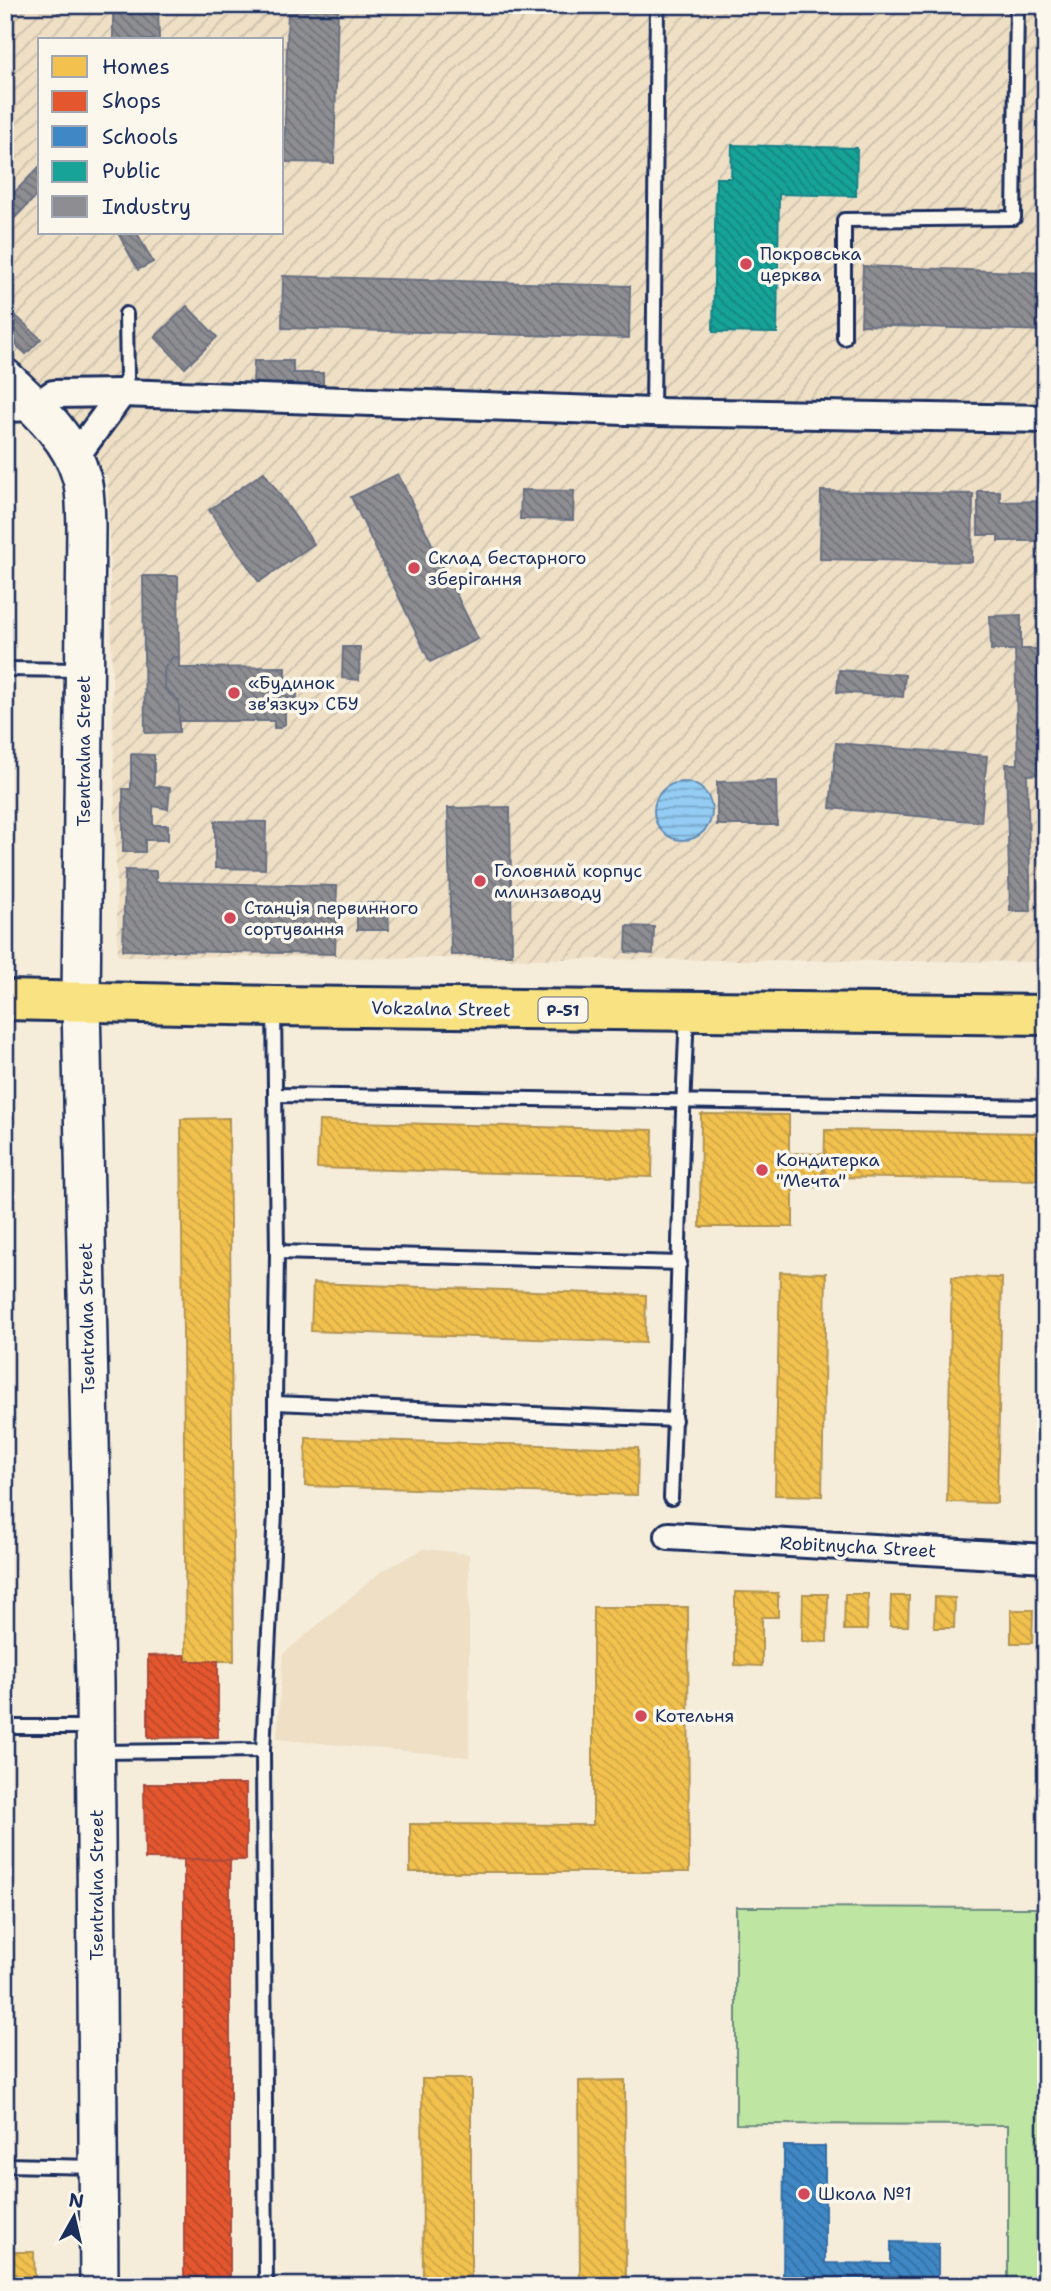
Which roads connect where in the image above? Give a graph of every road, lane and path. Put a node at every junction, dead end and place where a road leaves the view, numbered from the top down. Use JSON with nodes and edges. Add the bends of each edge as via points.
{"nodes":[{"id":1,"x":657,"y":5,"type":"edge"},
{"id":2,"x":1017,"y":5,"type":"edge"},
{"id":3,"x":126,"y":314,"type":"dead end"},
{"id":4,"x":844,"y":338,"type":"dead end"},
{"id":5,"x":5,"y":378,"type":"edge"},
{"id":6,"x":122,"y":393,"type":"junction"},
{"id":7,"x":20,"y":407,"type":"edge"},
{"id":8,"x":653,"y":412,"type":"junction"},
{"id":9,"x":1046,"y":419,"type":"edge"},
{"id":10,"x":75,"y":457,"type":"junction"},
{"id":11,"x":5,"y":669,"type":"edge"},
{"id":12,"x":85,"y":670,"type":"junction"},
{"id":13,"x":5,"y":1000,"type":"edge"},
{"id":14,"x":81,"y":1002,"type":"junction"},
{"id":15,"x":274,"y":1006,"type":"junction"},
{"id":16,"x":688,"y":1012,"type":"junction"},
{"id":17,"x":1046,"y":1015,"type":"edge"},
{"id":18,"x":276,"y":1095,"type":"junction"},
{"id":19,"x":683,"y":1103,"type":"junction"},
{"id":20,"x":1046,"y":1107,"type":"edge"},
{"id":21,"x":277,"y":1252,"type":"junction"},
{"id":22,"x":680,"y":1263,"type":"junction"},
{"id":23,"x":275,"y":1403,"type":"junction"},
{"id":24,"x":674,"y":1420,"type":"junction"},
{"id":25,"x":671,"y":1498,"type":"dead end"},
{"id":26,"x":670,"y":1536,"type":"dead end"},
{"id":27,"x":1046,"y":1558,"type":"edge"},
{"id":28,"x":5,"y":1727,"type":"edge"},
{"id":29,"x":96,"y":1739,"type":"junction"},
{"id":30,"x":263,"y":1750,"type":"junction"},
{"id":31,"x":5,"y":2165,"type":"edge"},
{"id":32,"x":99,"y":2166,"type":"junction"},
{"id":33,"x":99,"y":2286,"type":"edge"},
{"id":34,"x":266,"y":2286,"type":"edge"}],
"edges":[{"from":1,"to":8,"type":"lane"},
{"from":2,"to":4,"type":"lane","via":[[1014,218],[844,220]]},
{"from":3,"to":6,"type":"lane","via":[[127,377]]},
{"from":5,"to":7,"type":"street","name":"Tsentralna Street"},
{"from":6,"to":7,"type":"street","via":[[53,394]]},
{"from":6,"to":8,"type":"street"},
{"from":6,"to":10,"type":"street"},
{"from":7,"to":10,"type":"street","name":"Tsentralna Street","via":[[64,440]]},
{"from":8,"to":9,"type":"street"},
{"from":10,"to":12,"type":"street","name":"Tsentralna Street","via":[[86,525]]},
{"from":11,"to":12,"type":"lane"},
{"from":12,"to":14,"type":"street","name":"Tsentralna Street"},
{"from":13,"to":14,"type":"main road","name":"Vokzalna Street","number":"Р-51"},
{"from":14,"to":15,"type":"main road","name":"Vokzalna Street","number":"Р-51"},
{"from":14,"to":29,"type":"street","name":"Tsentralna Street"},
{"from":15,"to":16,"type":"main road","name":"Vokzalna Street","number":"Р-51"},
{"from":15,"to":18,"type":"lane"},
{"from":16,"to":17,"type":"main road","name":"Vokzalna Street","number":"Р-51"},
{"from":16,"to":19,"type":"lane"},
{"from":18,"to":19,"type":"lane"},
{"from":18,"to":21,"type":"lane"},
{"from":19,"to":20,"type":"lane"},
{"from":19,"to":22,"type":"lane"},
{"from":21,"to":22,"type":"lane"},
{"from":21,"to":23,"type":"lane"},
{"from":22,"to":24,"type":"lane"},
{"from":23,"to":24,"type":"lane"},
{"from":23,"to":30,"type":"lane","via":[[275,1513]]},
{"from":24,"to":25,"type":"lane"},
{"from":26,"to":27,"type":"street","name":"Robitnycha Street"},
{"from":28,"to":29,"type":"lane"},
{"from":29,"to":30,"type":"lane"},
{"from":29,"to":32,"type":"street","name":"Tsentralna Street"},
{"from":30,"to":34,"type":"lane"},
{"from":31,"to":32,"type":"lane"},
{"from":32,"to":33,"type":"street","name":"Tsentralna Street"}]}
